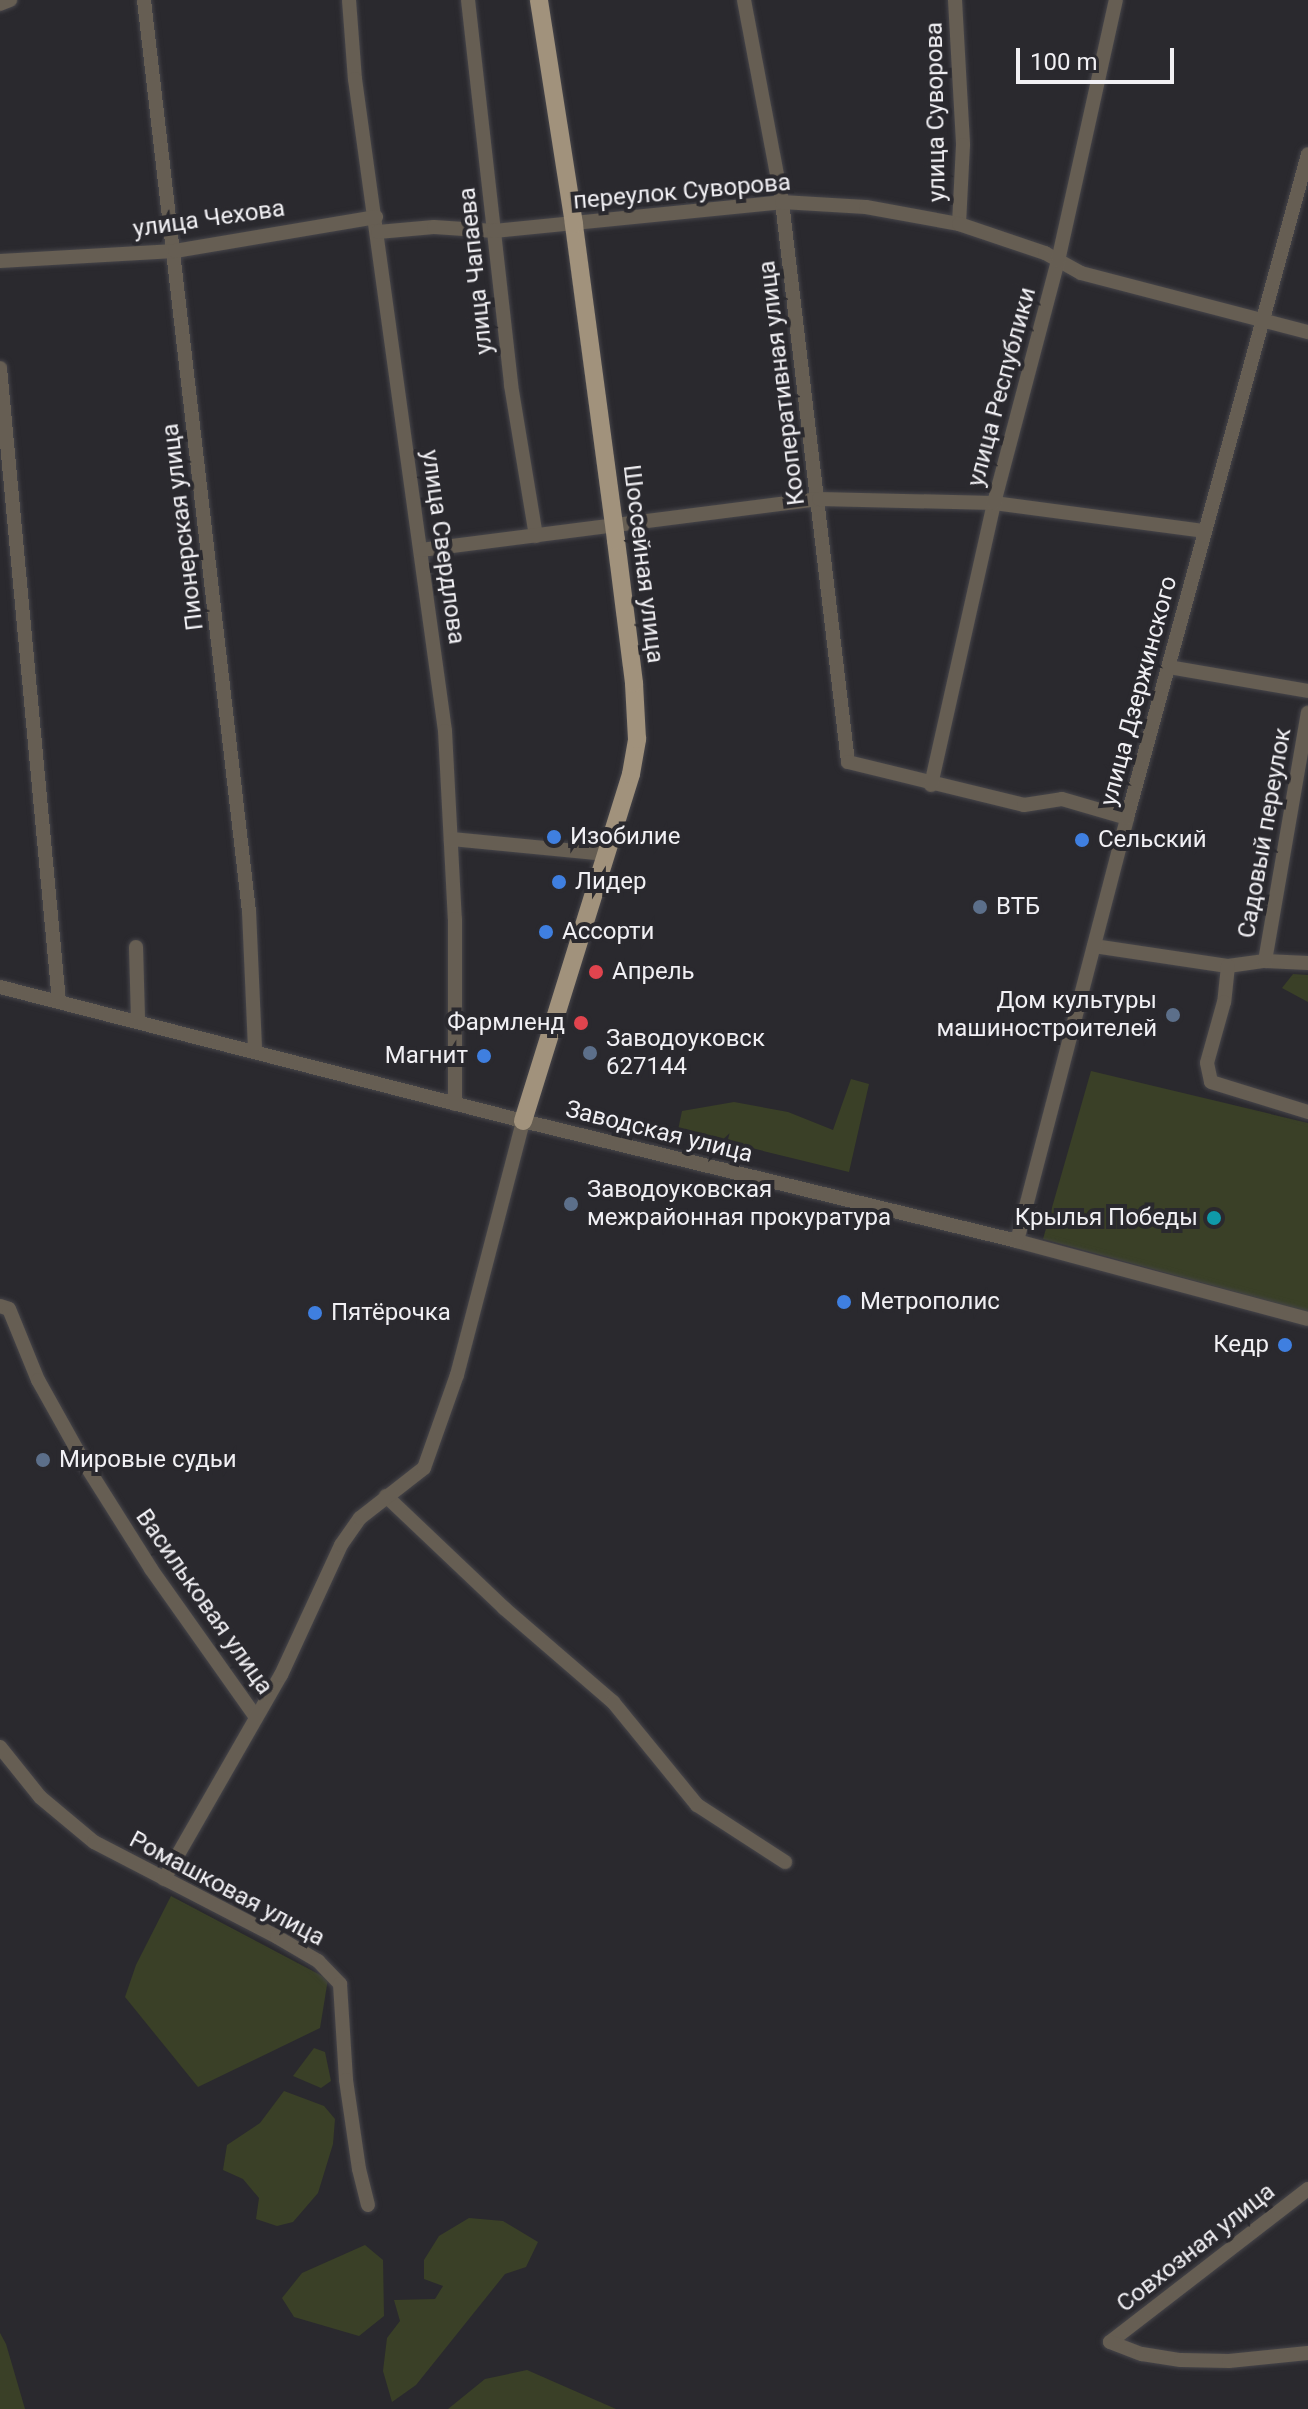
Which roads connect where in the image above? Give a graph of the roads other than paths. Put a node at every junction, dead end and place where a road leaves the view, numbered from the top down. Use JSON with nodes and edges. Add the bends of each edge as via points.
{"nodes":[{"id":1,"x":10,"y":0,"type":"edge"},
{"id":2,"x":144,"y":0,"type":"edge"},
{"id":3,"x":349,"y":0,"type":"edge"},
{"id":4,"x":468,"y":0,"type":"edge"},
{"id":5,"x":539,"y":0,"type":"edge"},
{"id":6,"x":744,"y":0,"type":"edge"},
{"id":7,"x":955,"y":0,"type":"edge"},
{"id":8,"x":1116,"y":0,"type":"edge"},
{"id":9,"x":0,"y":4,"type":"edge"},
{"id":10,"x":1308,"y":154,"type":"edge"},
{"id":11,"x":782,"y":202,"type":"junction"},
{"id":12,"x":574,"y":224,"type":"junction"},
{"id":13,"x":959,"y":224,"type":"junction"},
{"id":14,"x":377,"y":225,"type":"junction"},
{"id":15,"x":494,"y":231,"type":"junction"},
{"id":16,"x":175,"y":251,"type":"junction"},
{"id":17,"x":0,"y":261,"type":"edge"},
{"id":18,"x":1058,"y":261,"type":"junction"},
{"id":19,"x":1264,"y":319,"type":"junction"},
{"id":20,"x":1308,"y":332,"type":"edge"},
{"id":21,"x":0,"y":368,"type":"edge"},
{"id":22,"x":819,"y":499,"type":"junction"},
{"id":23,"x":994,"y":503,"type":"junction"},
{"id":24,"x":614,"y":523,"type":"junction"},
{"id":25,"x":1205,"y":531,"type":"junction"},
{"id":26,"x":536,"y":536,"type":"junction"},
{"id":27,"x":421,"y":550,"type":"junction"},
{"id":28,"x":1169,"y":667,"type":"junction"},
{"id":29,"x":1308,"y":691,"type":"edge"},
{"id":30,"x":1308,"y":713,"type":"edge"},
{"id":31,"x":931,"y":785,"type":"junction"},
{"id":32,"x":1127,"y":818,"type":"junction"},
{"id":33,"x":451,"y":839,"type":"junction"},
{"id":34,"x":607,"y":854,"type":"junction"},
{"id":35,"x":1094,"y":946,"type":"junction"},
{"id":36,"x":136,"y":947,"type":"dead end"},
{"id":37,"x":1265,"y":961,"type":"junction"},
{"id":38,"x":1308,"y":963,"type":"edge"},
{"id":39,"x":1228,"y":966,"type":"junction"},
{"id":40,"x":0,"y":987,"type":"edge"},
{"id":41,"x":59,"y":1001,"type":"junction"},
{"id":42,"x":138,"y":1020,"type":"junction"},
{"id":43,"x":255,"y":1050,"type":"junction"},
{"id":44,"x":455,"y":1104,"type":"junction"},
{"id":45,"x":1308,"y":1112,"type":"edge"},
{"id":46,"x":523,"y":1121,"type":"junction"},
{"id":47,"x":1017,"y":1241,"type":"junction"},
{"id":48,"x":0,"y":1306,"type":"edge"},
{"id":49,"x":1308,"y":1319,"type":"edge"},
{"id":50,"x":386,"y":1496,"type":"junction"},
{"id":51,"x":255,"y":1716,"type":"junction"},
{"id":52,"x":0,"y":1747,"type":"edge"},
{"id":53,"x":785,"y":1862,"type":"dead end"},
{"id":54,"x":164,"y":1879,"type":"junction"},
{"id":55,"x":1308,"y":2189,"type":"edge"},
{"id":56,"x":368,"y":2205,"type":"dead end"},
{"id":57,"x":1308,"y":2353,"type":"edge"}],
"edges":[{"from":1,"to":9,"type":"street"},
{"from":2,"to":16,"type":"street","name":"Пионерская улица"},
{"from":3,"to":14,"type":"street","name":"улица Свердлова"},
{"from":4,"to":15,"type":"street","name":"улица Чапаева"},
{"from":5,"to":12,"type":"main road","name":"Шоссейная улица"},
{"from":6,"to":11,"type":"street","name":"Кооперативная улица"},
{"from":7,"to":13,"type":"street","name":"улица Суворова","via":[[963,145]]},
{"from":8,"to":18,"type":"street","name":"улица Республики"},
{"from":10,"to":19,"type":"street","name":"улица Дзержинского"},
{"from":11,"to":12,"type":"street","name":"переулок Суворова"},
{"from":11,"to":13,"type":"street","name":"переулок Суворова","via":[[866,207]]},
{"from":11,"to":22,"type":"street","name":"Кооперативная улица"},
{"from":12,"to":15,"type":"street","name":"переулок Суворова"},
{"from":12,"to":24,"type":"main road","name":"Шоссейная улица"},
{"from":13,"to":18,"type":"street","name":"переулок Суворова"},
{"from":14,"to":15,"type":"street","name":"переулок Суворова"},
{"from":14,"to":16,"type":"street","name":"улица Чехова"},
{"from":14,"to":27,"type":"street","name":"улица Свердлова"},
{"from":15,"to":26,"type":"street","name":"улица Чапаева","via":[[511,385]]},
{"from":16,"to":17,"type":"street","name":"улица Чехова"},
{"from":16,"to":43,"type":"street","name":"Пионерская улица","via":[[249,911]]},
{"from":18,"to":19,"type":"street","name":"переулок Суворова","via":[[1081,273]]},
{"from":18,"to":23,"type":"street","name":"улица Республики"},
{"from":19,"to":20,"type":"street","name":"переулок Суворова"},
{"from":19,"to":25,"type":"street","name":"улица Дзержинского"},
{"from":21,"to":41,"type":"street"},
{"from":22,"to":23,"type":"street"},
{"from":22,"to":24,"type":"street"},
{"from":22,"to":31,"type":"street","name":"Кооперативная улица","via":[[848,762]]},
{"from":23,"to":25,"type":"street"},
{"from":23,"to":31,"type":"street","name":"улица Республики"},
{"from":24,"to":26,"type":"street"},
{"from":24,"to":34,"type":"main road","name":"Шоссейная улица","via":[[637,739]]},
{"from":25,"to":28,"type":"street","name":"улица Дзержинского"},
{"from":26,"to":27,"type":"street"},
{"from":27,"to":33,"type":"street","name":"улица Свердлова","via":[[445,731]]},
{"from":28,"to":29,"type":"street"},
{"from":28,"to":32,"type":"street","name":"улица Дзержинского"},
{"from":30,"to":37,"type":"street","name":"Садовый переулок"},
{"from":31,"to":32,"type":"street","via":[[1024,805],[1062,799]]},
{"from":32,"to":35,"type":"street","name":"улица Дзержинского"},
{"from":33,"to":34,"type":"street"},
{"from":33,"to":44,"type":"street","name":"улица Свердлова"},
{"from":34,"to":46,"type":"main road","name":"Шоссейная улица"},
{"from":35,"to":39,"type":"street"},
{"from":35,"to":47,"type":"street","name":"улица Дзержинского"},
{"from":36,"to":42,"type":"street"},
{"from":37,"to":38,"type":"street"},
{"from":37,"to":39,"type":"street"},
{"from":39,"to":45,"type":"street","via":[[1207,1063],[1211,1082]]},
{"from":40,"to":41,"type":"street","name":"Заводская улица"},
{"from":41,"to":42,"type":"street","name":"Заводская улица"},
{"from":42,"to":43,"type":"street","name":"Заводская улица"},
{"from":43,"to":44,"type":"street","name":"Заводская улица"},
{"from":44,"to":46,"type":"street","name":"Заводская улица"},
{"from":46,"to":47,"type":"street","name":"Заводская улица"},
{"from":46,"to":50,"type":"street","via":[[443,1423],[424,1468]]},
{"from":47,"to":49,"type":"street","name":"Заводская улица"},
{"from":48,"to":51,"type":"street","name":"Васильковая улица","via":[[9,1309],[38,1380],[85,1464],[151,1569]]},
{"from":50,"to":51,"type":"street","via":[[360,1518],[341,1545],[281,1675]]},
{"from":50,"to":53,"type":"street","via":[[613,1702],[697,1805]]},
{"from":51,"to":54,"type":"street"},
{"from":52,"to":54,"type":"street","name":"Ромашковая улица","via":[[40,1797],[94,1842]]},
{"from":54,"to":56,"type":"street","name":"Ромашковая улица","via":[[318,1961],[340,1984],[346,2080]]},
{"from":55,"to":57,"type":"street","name":"Совхозная улица","via":[[1110,2342],[1181,2360]]}]}
